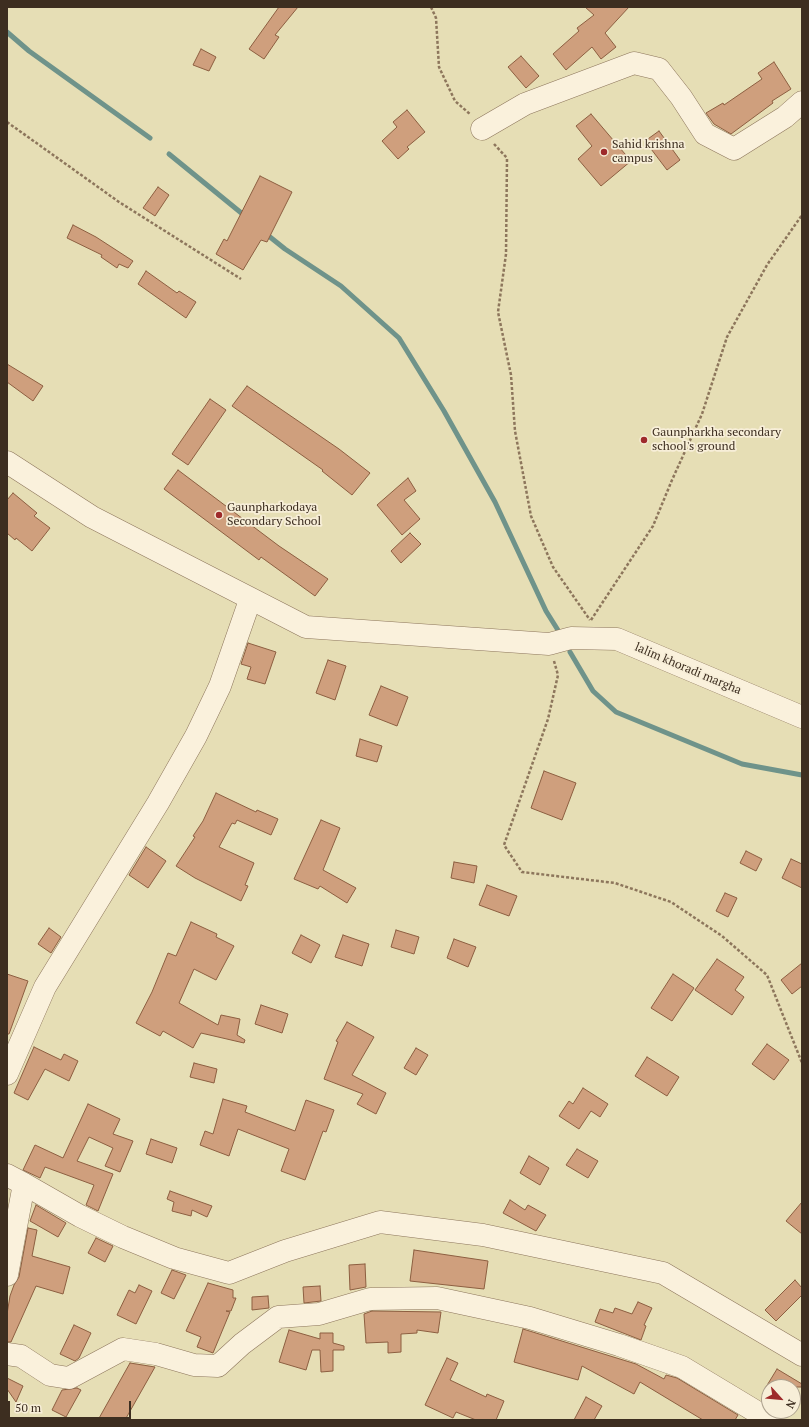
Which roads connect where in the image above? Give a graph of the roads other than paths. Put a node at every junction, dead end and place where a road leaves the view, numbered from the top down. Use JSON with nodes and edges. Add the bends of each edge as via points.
{"nodes":[{"id":1,"x":802,"y":102,"type":"edge"},
{"id":2,"x":482,"y":129,"type":"road end"},
{"id":3,"x":7,"y":462,"type":"edge"},
{"id":4,"x":250,"y":600,"type":"junction"},
{"id":5,"x":802,"y":717,"type":"edge"},
{"id":6,"x":7,"y":1074,"type":"edge"},
{"id":7,"x":16,"y":1179,"type":"edge"},
{"id":8,"x":7,"y":1275,"type":"edge"},
{"id":9,"x":7,"y":1354,"type":"edge"},
{"id":10,"x":802,"y":1355,"type":"edge"},
{"id":11,"x":770,"y":1420,"type":"edge"}],
"edges":[{"from":1,"to":2,"type":"street","via":[[785,117],[734,150],[705,134],[659,69],[634,63],[525,104]]},
{"from":3,"to":4,"type":"street","name":"lalim khoradi margha","via":[[92,517]]},
{"from":4,"to":5,"type":"street","name":"lalim khoradi margha","via":[[306,628],[549,644],[571,638],[617,639]]},
{"from":4,"to":6,"type":"street","via":[[220,686],[196,736],[44,987]]},
{"from":7,"to":8,"type":"street"},
{"from":7,"to":10,"type":"street","via":[[124,1238],[174,1258],[229,1273],[285,1251],[380,1222],[483,1235],[663,1273]]},
{"from":9,"to":11,"type":"street","via":[[21,1356],[50,1375],[69,1378],[123,1350],[156,1354],[194,1365],[218,1366],[278,1317],[319,1314],[370,1299],[437,1298],[530,1318],[682,1367]]}]}
